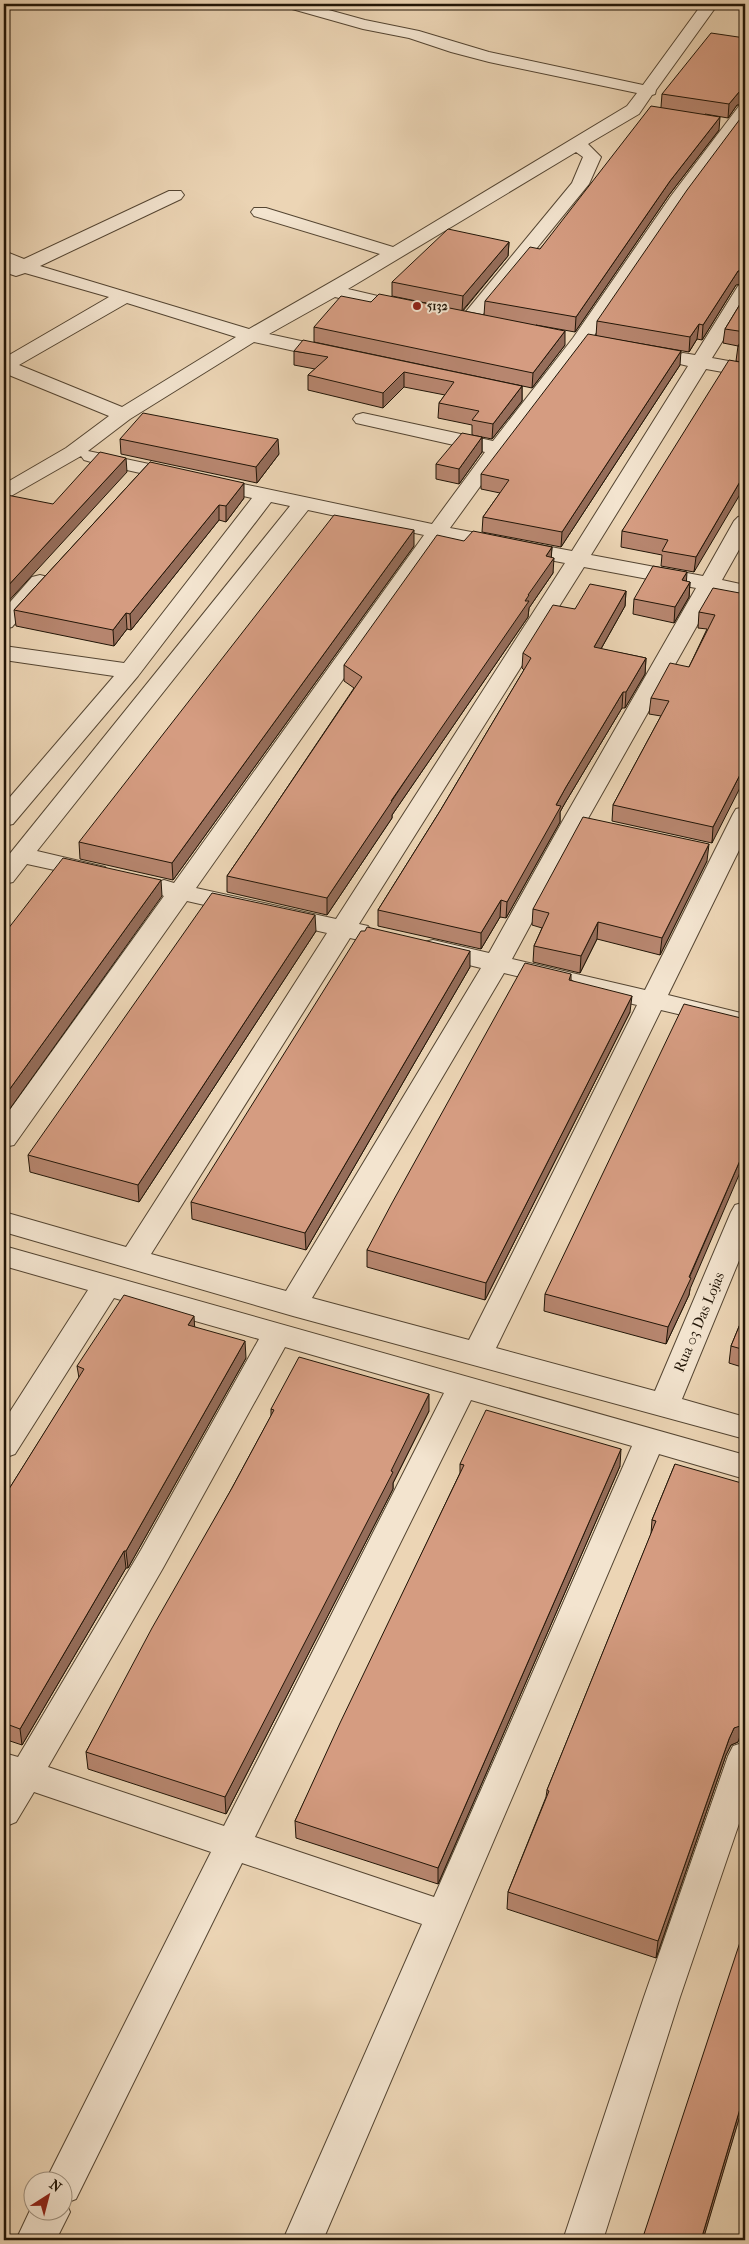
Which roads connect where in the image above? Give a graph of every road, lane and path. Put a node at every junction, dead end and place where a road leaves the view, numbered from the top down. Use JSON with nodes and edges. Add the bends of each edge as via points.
{"nodes":[{"id":1,"x":290,"y":4,"type":"edge"},
{"id":2,"x":710,"y":4,"type":"edge"},
{"id":3,"x":648,"y":91,"type":"junction"},
{"id":4,"x":633,"y":110,"type":"junction"},
{"id":5,"x":651,"y":113,"type":"edge"},
{"id":6,"x":735,"y":121,"type":"edge"},
{"id":7,"x":575,"y":144,"type":"junction"},
{"id":8,"x":174,"y":195,"type":"dead end"},
{"id":9,"x":260,"y":212,"type":"dead end"},
{"id":10,"x":394,"y":253,"type":"junction"},
{"id":11,"x":4,"y":256,"type":"edge"},
{"id":12,"x":24,"y":267,"type":"junction"},
{"id":13,"x":4,"y":276,"type":"edge"},
{"id":14,"x":745,"y":290,"type":"edge"},
{"id":15,"x":332,"y":291,"type":"junction"},
{"id":16,"x":125,"y":296,"type":"junction"},
{"id":17,"x":449,"y":317,"type":"junction"},
{"id":18,"x":487,"y":324,"type":"edge"},
{"id":19,"x":251,"y":336,"type":"junction"},
{"id":20,"x":663,"y":356,"type":"edge"},
{"id":21,"x":356,"y":359,"type":"edge"},
{"id":22,"x":700,"y":362,"type":"junction"},
{"id":23,"x":745,"y":370,"type":"edge"},
{"id":24,"x":123,"y":415,"type":"junction"},
{"id":25,"x":363,"y":419,"type":"dead end"},
{"id":26,"x":498,"y":448,"type":"junction"},
{"id":27,"x":73,"y":452,"type":"junction"},
{"id":28,"x":4,"y":492,"type":"edge"},
{"id":29,"x":265,"y":496,"type":"junction"},
{"id":30,"x":302,"y":504,"type":"junction"},
{"id":31,"x":745,"y":521,"type":"edge"},
{"id":32,"x":437,"y":532,"type":"junction"},
{"id":33,"x":578,"y":559,"type":"junction"},
{"id":34,"x":50,"y":571,"type":"edge"},
{"id":35,"x":709,"y":584,"type":"junction"},
{"id":36,"x":745,"y":591,"type":"edge"},
{"id":37,"x":4,"y":622,"type":"edge"},
{"id":38,"x":4,"y":653,"type":"edge"},
{"id":39,"x":130,"y":671,"type":"junction"},
{"id":40,"x":745,"y":814,"type":"edge"},
{"id":41,"x":4,"y":819,"type":"edge"},
{"id":42,"x":698,"y":849,"type":"edge"},
{"id":43,"x":21,"y":855,"type":"junction"},
{"id":44,"x":736,"y":857,"type":"edge"},
{"id":45,"x":115,"y":877,"type":"edge"},
{"id":46,"x":4,"y":878,"type":"edge"},
{"id":47,"x":143,"y":883,"type":"edge"},
{"id":48,"x":180,"y":892,"type":"junction"},
{"id":49,"x":343,"y":928,"type":"junction"},
{"id":50,"x":381,"y":937,"type":"edge"},
{"id":51,"x":410,"y":943,"type":"edge"},
{"id":52,"x":497,"y":963,"type":"junction"},
{"id":53,"x":654,"y":1000,"type":"junction"},
{"id":54,"x":745,"y":1022,"type":"edge"},
{"id":55,"x":4,"y":1138,"type":"edge"},
{"id":56,"x":745,"y":1212,"type":"edge"},
{"id":57,"x":4,"y":1222,"type":"edge"},
{"id":58,"x":4,"y":1256,"type":"edge"},
{"id":59,"x":132,"y":1260,"type":"junction"},
{"id":60,"x":107,"y":1285,"type":"junction"},
{"id":61,"x":293,"y":1305,"type":"junction"},
{"id":62,"x":278,"y":1333,"type":"junction"},
{"id":63,"x":478,"y":1354,"type":"junction"},
{"id":64,"x":463,"y":1386,"type":"junction"},
{"id":65,"x":664,"y":1405,"type":"junction"},
{"id":66,"x":745,"y":1428,"type":"edge"},
{"id":67,"x":650,"y":1440,"type":"junction"},
{"id":68,"x":4,"y":1446,"type":"edge"},
{"id":69,"x":745,"y":1467,"type":"edge"},
{"id":70,"x":745,"y":1756,"type":"edge"},
{"id":71,"x":15,"y":1771,"type":"edge"},
{"id":72,"x":4,"y":1812,"type":"edge"},
{"id":73,"x":234,"y":1844,"type":"junction"},
{"id":74,"x":444,"y":1916,"type":"junction"},
{"id":75,"x":69,"y":2172,"type":"edge"},
{"id":76,"x":45,"y":2222,"type":"edge"},
{"id":77,"x":36,"y":2240,"type":"edge"},
{"id":78,"x":303,"y":2240,"type":"edge"},
{"id":79,"x":583,"y":2240,"type":"edge"}],
"edges":[{"from":1,"to":3,"type":"street","via":[[413,34],[489,57]]},
{"from":2,"to":3,"type":"street"},
{"from":3,"to":4,"type":"street"},
{"from":4,"to":5,"type":"street"},
{"from":4,"to":7,"type":"street"},
{"from":6,"to":26,"type":"street","via":[[580,342],[528,395]]},
{"from":7,"to":10,"type":"street"},
{"from":7,"to":17,"type":"street","via":[[592,157],[580,184]]},
{"from":8,"to":12,"type":"street"},
{"from":9,"to":10,"type":"street"},
{"from":10,"to":15,"type":"street"},
{"from":11,"to":12,"type":"street"},
{"from":12,"to":13,"type":"street"},
{"from":12,"to":16,"type":"street"},
{"from":14,"to":22,"type":"street"},
{"from":15,"to":17,"type":"street"},
{"from":15,"to":19,"type":"street"},
{"from":16,"to":19,"type":"street"},
{"from":16,"to":24,"type":"street","via":[[4,366]]},
{"from":17,"to":18,"type":"street"},
{"from":19,"to":21,"type":"street"},
{"from":19,"to":24,"type":"street"},
{"from":20,"to":22,"type":"street"},
{"from":22,"to":23,"type":"street"},
{"from":22,"to":33,"type":"street"},
{"from":24,"to":27,"type":"street"},
{"from":25,"to":26,"type":"street"},
{"from":26,"to":32,"type":"street"},
{"from":27,"to":28,"type":"street"},
{"from":27,"to":29,"type":"street","via":[[137,476]]},
{"from":29,"to":30,"type":"street"},
{"from":29,"to":39,"type":"street"},
{"from":30,"to":32,"type":"street"},
{"from":30,"to":43,"type":"street"},
{"from":31,"to":35,"type":"street"},
{"from":32,"to":33,"type":"street"},
{"from":32,"to":48,"type":"street"},
{"from":33,"to":35,"type":"street"},
{"from":33,"to":49,"type":"street"},
{"from":34,"to":37,"type":"street"},
{"from":35,"to":36,"type":"street"},
{"from":35,"to":52,"type":"street","via":[[583,824]]},
{"from":38,"to":39,"type":"street"},
{"from":39,"to":41,"type":"street"},
{"from":40,"to":44,"type":"street"},
{"from":42,"to":44,"type":"street"},
{"from":43,"to":45,"type":"street"},
{"from":43,"to":46,"type":"street"},
{"from":44,"to":53,"type":"street"},
{"from":47,"to":48,"type":"street"},
{"from":48,"to":49,"type":"street"},
{"from":48,"to":55,"type":"street"},
{"from":49,"to":50,"type":"street"},
{"from":49,"to":59,"type":"street"},
{"from":51,"to":52,"type":"street"},
{"from":52,"to":53,"type":"street"},
{"from":52,"to":61,"type":"street"},
{"from":53,"to":54,"type":"street"},
{"from":53,"to":63,"type":"street"},
{"from":56,"to":65,"type":"street","name":"Rua 03 Das Lojas"},
{"from":57,"to":59,"type":"street"},
{"from":58,"to":60,"type":"street"},
{"from":59,"to":61,"type":"street"},
{"from":60,"to":62,"type":"street"},
{"from":60,"to":68,"type":"street"},
{"from":61,"to":63,"type":"street"},
{"from":62,"to":64,"type":"street"},
{"from":62,"to":71,"type":"street","via":[[152,1559]]},
{"from":63,"to":65,"type":"street"},
{"from":64,"to":67,"type":"street"},
{"from":64,"to":73,"type":"street"},
{"from":65,"to":66,"type":"street"},
{"from":67,"to":69,"type":"street"},
{"from":67,"to":74,"type":"street"},
{"from":70,"to":79,"type":"street"},
{"from":71,"to":72,"type":"street"},
{"from":71,"to":73,"type":"street"},
{"from":73,"to":74,"type":"street"},
{"from":73,"to":75,"type":"street"},
{"from":74,"to":78,"type":"street"},
{"from":76,"to":77,"type":"street"}]}
